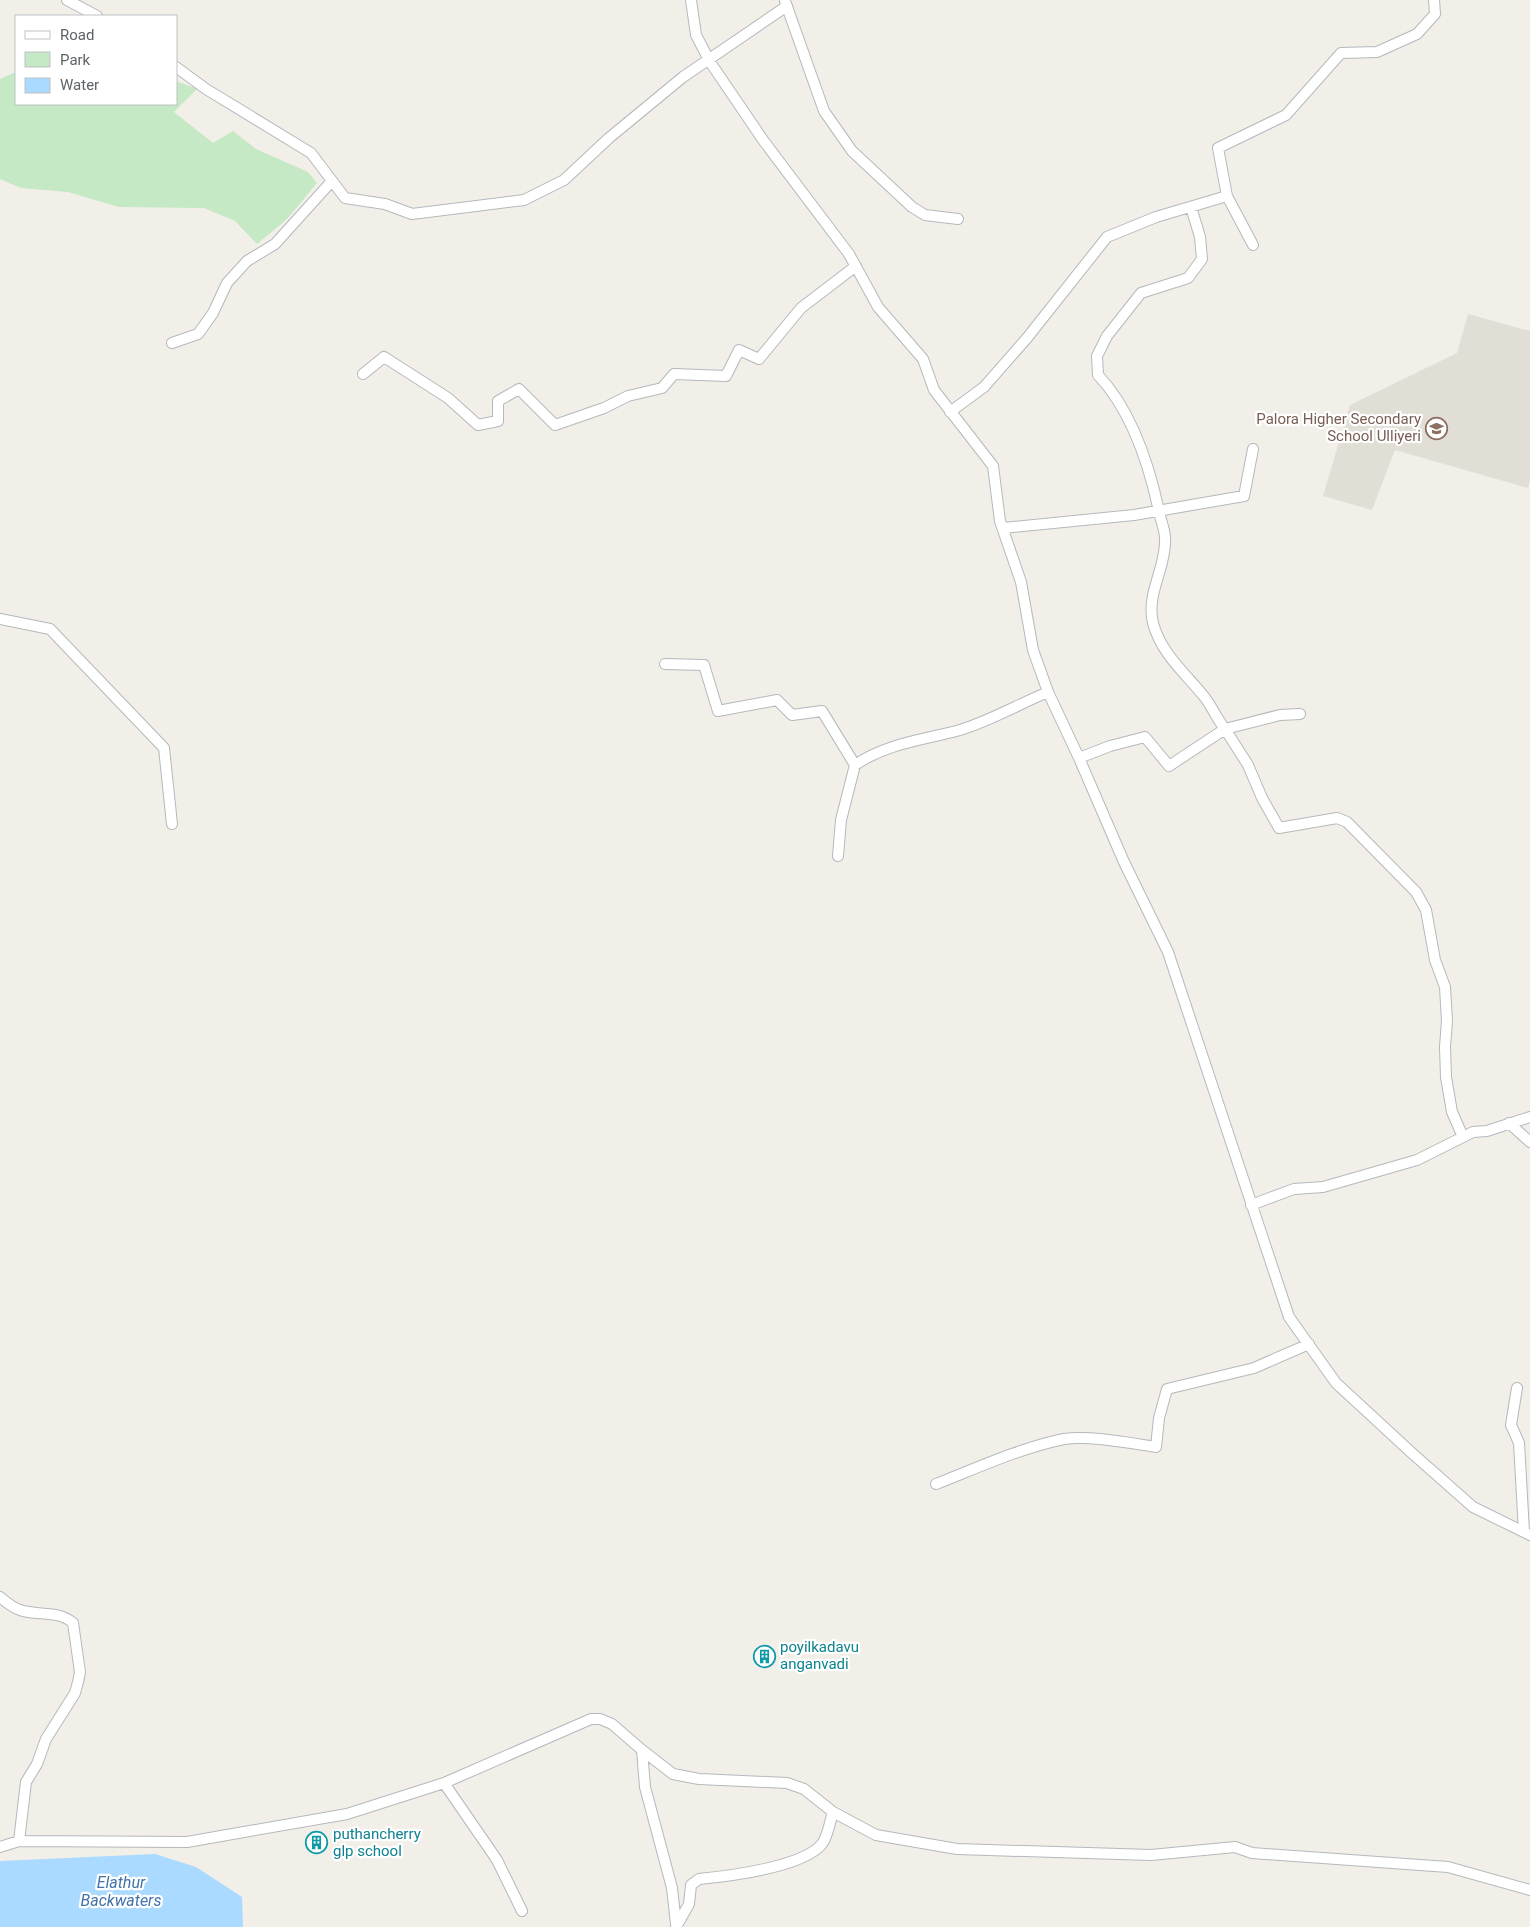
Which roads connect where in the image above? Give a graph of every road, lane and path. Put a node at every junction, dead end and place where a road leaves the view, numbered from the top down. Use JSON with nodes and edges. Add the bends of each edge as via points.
{"nodes":[{"id":1,"x":67,"y":0,"type":"edge"},
{"id":2,"x":691,"y":0,"type":"edge"},
{"id":3,"x":1434,"y":0,"type":"edge"},
{"id":4,"x":786,"y":3,"type":"edge"},
{"id":5,"x":95,"y":15,"type":"edge"},
{"id":6,"x":708,"y":60,"type":"junction"},
{"id":7,"x":178,"y":68,"type":"edge"},
{"id":8,"x":332,"y":182,"type":"junction"},
{"id":9,"x":1227,"y":196,"type":"junction"},
{"id":10,"x":1191,"y":207,"type":"junction"},
{"id":11,"x":958,"y":219,"type":"dead end"},
{"id":12,"x":1253,"y":245,"type":"dead end"},
{"id":13,"x":856,"y":266,"type":"junction"},
{"id":14,"x":172,"y":343,"type":"dead end"},
{"id":15,"x":363,"y":374,"type":"dead end"},
{"id":16,"x":950,"y":412,"type":"junction"},
{"id":17,"x":1253,"y":449,"type":"dead end"},
{"id":18,"x":1159,"y":510,"type":"junction"},
{"id":19,"x":1003,"y":528,"type":"junction"},
{"id":20,"x":0,"y":619,"type":"edge"},
{"id":21,"x":665,"y":664,"type":"dead end"},
{"id":22,"x":1048,"y":692,"type":"junction"},
{"id":23,"x":1300,"y":714,"type":"dead end"},
{"id":24,"x":1224,"y":729,"type":"junction"},
{"id":25,"x":1079,"y":758,"type":"junction"},
{"id":26,"x":856,"y":765,"type":"junction"},
{"id":27,"x":172,"y":824,"type":"dead end"},
{"id":28,"x":838,"y":856,"type":"dead end"},
{"id":29,"x":1530,"y":1117,"type":"edge"},
{"id":30,"x":1509,"y":1123,"type":"junction"},
{"id":31,"x":1463,"y":1137,"type":"junction"},
{"id":32,"x":1530,"y":1142,"type":"edge"},
{"id":33,"x":1251,"y":1205,"type":"junction"},
{"id":34,"x":1309,"y":1344,"type":"junction"},
{"id":35,"x":1517,"y":1388,"type":"dead end"},
{"id":36,"x":936,"y":1484,"type":"dead end"},
{"id":37,"x":1527,"y":1533,"type":"edge"},
{"id":38,"x":0,"y":1598,"type":"edge"},
{"id":39,"x":642,"y":1750,"type":"junction"},
{"id":40,"x":444,"y":1783,"type":"junction"},
{"id":41,"x":833,"y":1812,"type":"junction"},
{"id":42,"x":19,"y":1841,"type":"junction"},
{"id":43,"x":0,"y":1847,"type":"edge"},
{"id":44,"x":1530,"y":1890,"type":"edge"},
{"id":45,"x":522,"y":1911,"type":"dead end"},
{"id":46,"x":676,"y":1926,"type":"edge"}],
"edges":[{"from":1,"to":5,"type":"street"},
{"from":2,"to":6,"type":"street","via":[[696,35]]},
{"from":3,"to":9,"type":"street","via":[[1435,14],[1417,34],[1377,52],[1341,53],[1286,115],[1218,148]]},
{"from":4,"to":6,"type":"street"},
{"from":4,"to":11,"type":"street","via":[[824,111],[852,151],[912,207],[925,215]]},
{"from":6,"to":8,"type":"street","via":[[609,138],[564,180],[524,200],[412,214],[386,204],[345,198]]},
{"from":6,"to":13,"type":"street"},
{"from":7,"to":8,"type":"street","via":[[311,153]]},
{"from":8,"to":14,"type":"street","via":[[275,244],[247,261],[227,283],[213,313],[198,334]]},
{"from":9,"to":10,"type":"street"},
{"from":9,"to":12,"type":"street"},
{"from":10,"to":16,"type":"street","via":[[1107,237],[1028,338],[984,387]]},
{"from":10,"to":18,"type":"street","via":[[1202,258],[1188,278],[1141,293],[1107,336],[1097,356],[1098,375],[1129,420]]},
{"from":13,"to":15,"type":"street","via":[[801,308],[759,359],[739,350],[726,376],[674,374],[662,388],[628,396],[555,425],[518,389],[498,401],[498,420],[478,425],[448,398],[384,357]]},
{"from":13,"to":16,"type":"street","via":[[878,308],[923,360],[934,390]]},
{"from":16,"to":19,"type":"street","via":[[993,466]]},
{"from":17,"to":18,"type":"street","via":[[1244,496]]},
{"from":18,"to":19,"type":"street"},
{"from":18,"to":24,"type":"street","via":[[1166,540],[1151,604],[1154,623],[1167,655],[1204,696]]},
{"from":19,"to":22,"type":"street","via":[[1021,582],[1033,650]]},
{"from":20,"to":27,"type":"street","via":[[50,629],[164,748]]},
{"from":21,"to":26,"type":"street","via":[[704,665],[718,711],[777,700],[792,715],[822,710]]},
{"from":22,"to":25,"type":"street"},
{"from":22,"to":26,"type":"street","via":[[961,729],[910,740],[868,756]]},
{"from":23,"to":24,"type":"street","via":[[1280,715]]},
{"from":24,"to":25,"type":"street","via":[[1169,766],[1145,737]]},
{"from":24,"to":31,"type":"street","via":[[1248,765],[1279,828],[1337,818],[1347,822],[1416,892],[1426,910],[1435,960],[1445,987],[1446,1077],[1452,1112]]},
{"from":25,"to":33,"type":"street","via":[[1168,952]]},
{"from":26,"to":28,"type":"street","via":[[840,820]]},
{"from":29,"to":30,"type":"street"},
{"from":30,"to":31,"type":"street"},
{"from":30,"to":32,"type":"street"},
{"from":31,"to":33,"type":"street","via":[[1417,1160],[1323,1187],[1294,1189]]},
{"from":33,"to":34,"type":"street","via":[[1289,1317]]},
{"from":34,"to":36,"type":"street","via":[[1254,1368],[1167,1389],[1156,1447],[1106,1440],[1065,1439]]},
{"from":34,"to":37,"type":"street","via":[[1336,1383],[1472,1507]]},
{"from":35,"to":37,"type":"street","via":[[1511,1425],[1519,1443]]},
{"from":38,"to":42,"type":"street","via":[[20,1610],[69,1619],[73,1623],[80,1672],[75,1693],[46,1739],[26,1782]]},
{"from":39,"to":40,"type":"street","via":[[612,1724],[591,1719]]},
{"from":39,"to":41,"type":"street","via":[[673,1774],[686,1777],[787,1783],[804,1789]]},
{"from":39,"to":46,"type":"street","via":[[645,1787],[672,1888]]},
{"from":40,"to":42,"type":"street","via":[[347,1814],[187,1842]]},
{"from":40,"to":45,"type":"street","via":[[497,1860]]},
{"from":41,"to":44,"type":"street","via":[[876,1835],[957,1849],[1151,1855],[1235,1847],[1252,1853],[1448,1867]]},
{"from":41,"to":46,"type":"street","via":[[824,1842],[815,1852],[776,1867],[699,1880],[691,1885],[689,1904]]},
{"from":42,"to":43,"type":"street"}]}
